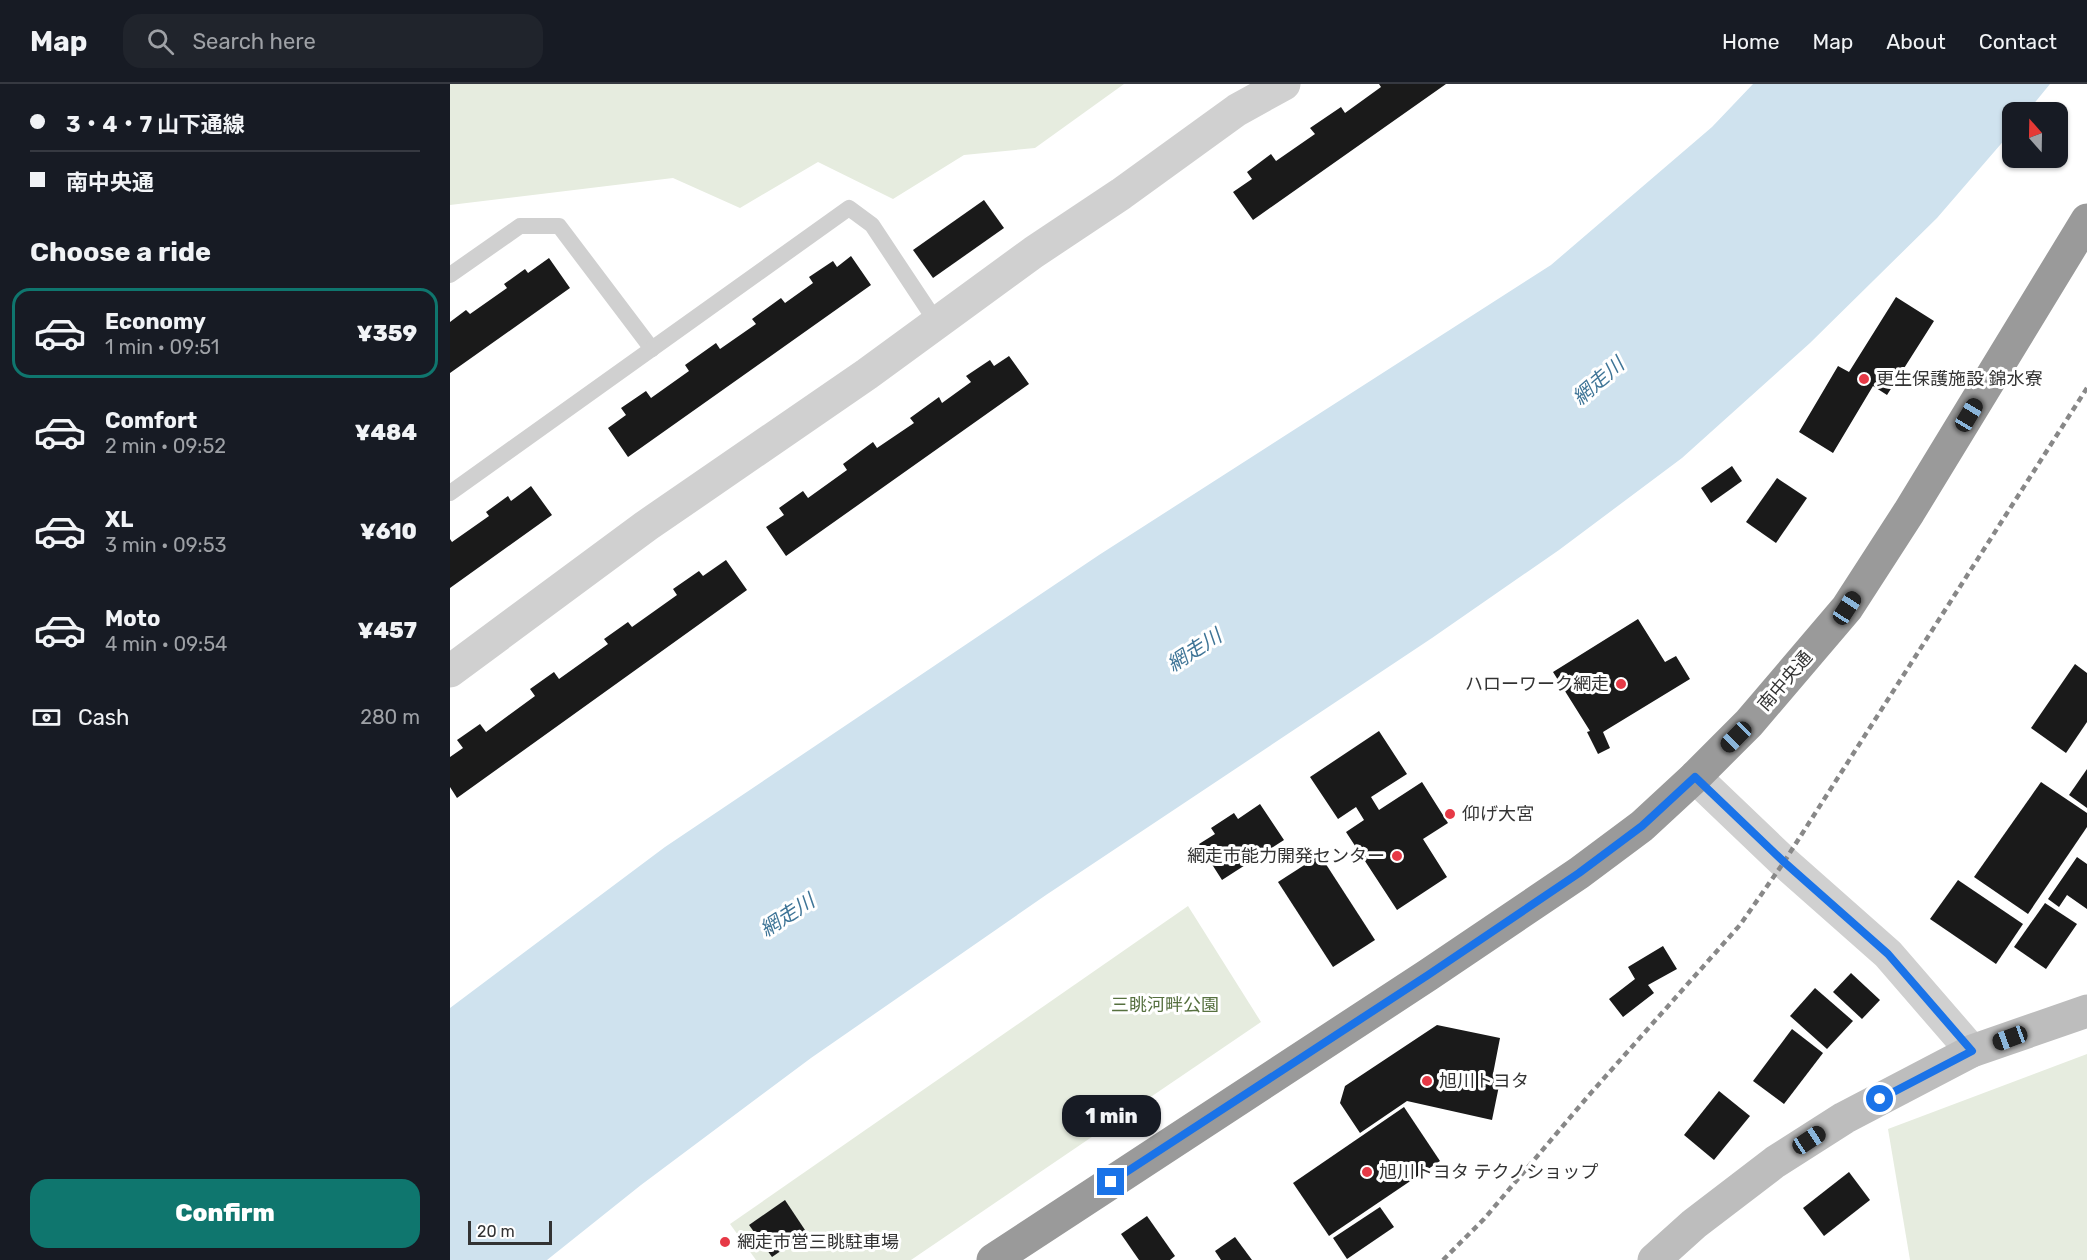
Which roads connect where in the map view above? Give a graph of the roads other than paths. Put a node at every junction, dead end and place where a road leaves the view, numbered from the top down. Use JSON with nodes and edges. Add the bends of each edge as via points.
{"nodes":[{"id":1,"x":1284,"y":84,"type":"edge"},
{"id":2,"x":2087,"y":220,"type":"edge"},
{"id":3,"x":450,"y":275,"type":"edge"},
{"id":4,"x":937,"y":323,"type":"junction"},
{"id":5,"x":652,"y":349,"type":"junction"},
{"id":6,"x":450,"y":493,"type":"edge"},
{"id":7,"x":450,"y":671,"type":"edge"},
{"id":8,"x":1695,"y":777,"type":"junction"},
{"id":9,"x":2087,"y":1011,"type":"edge"},
{"id":10,"x":1972,"y":1051,"type":"junction"},
{"id":11,"x":993,"y":1260,"type":"edge"},
{"id":12,"x":1654,"y":1260,"type":"edge"}],
"edges":[{"from":1,"to":4,"type":"street","via":[[1237,110]]},
{"from":2,"to":8,"type":"highway","name":"南中央通","via":[[1910,512],[1847,608],[1749,723]]},
{"from":3,"to":5,"type":"lane","via":[[520,226],[559,226]]},
{"from":4,"to":5,"type":"lane","via":[[872,225],[849,208]]},
{"from":4,"to":7,"type":"street","via":[[646,526]]},
{"from":5,"to":6,"type":"lane"},
{"from":8,"to":10,"type":"street","via":[[1888,954]]},
{"from":8,"to":11,"type":"highway","name":"南中央通","via":[[1642,826],[1569,879]]},
{"from":9,"to":10,"type":"street"},
{"from":10,"to":12,"type":"street","via":[[1844,1118],[1775,1162]]}]}
